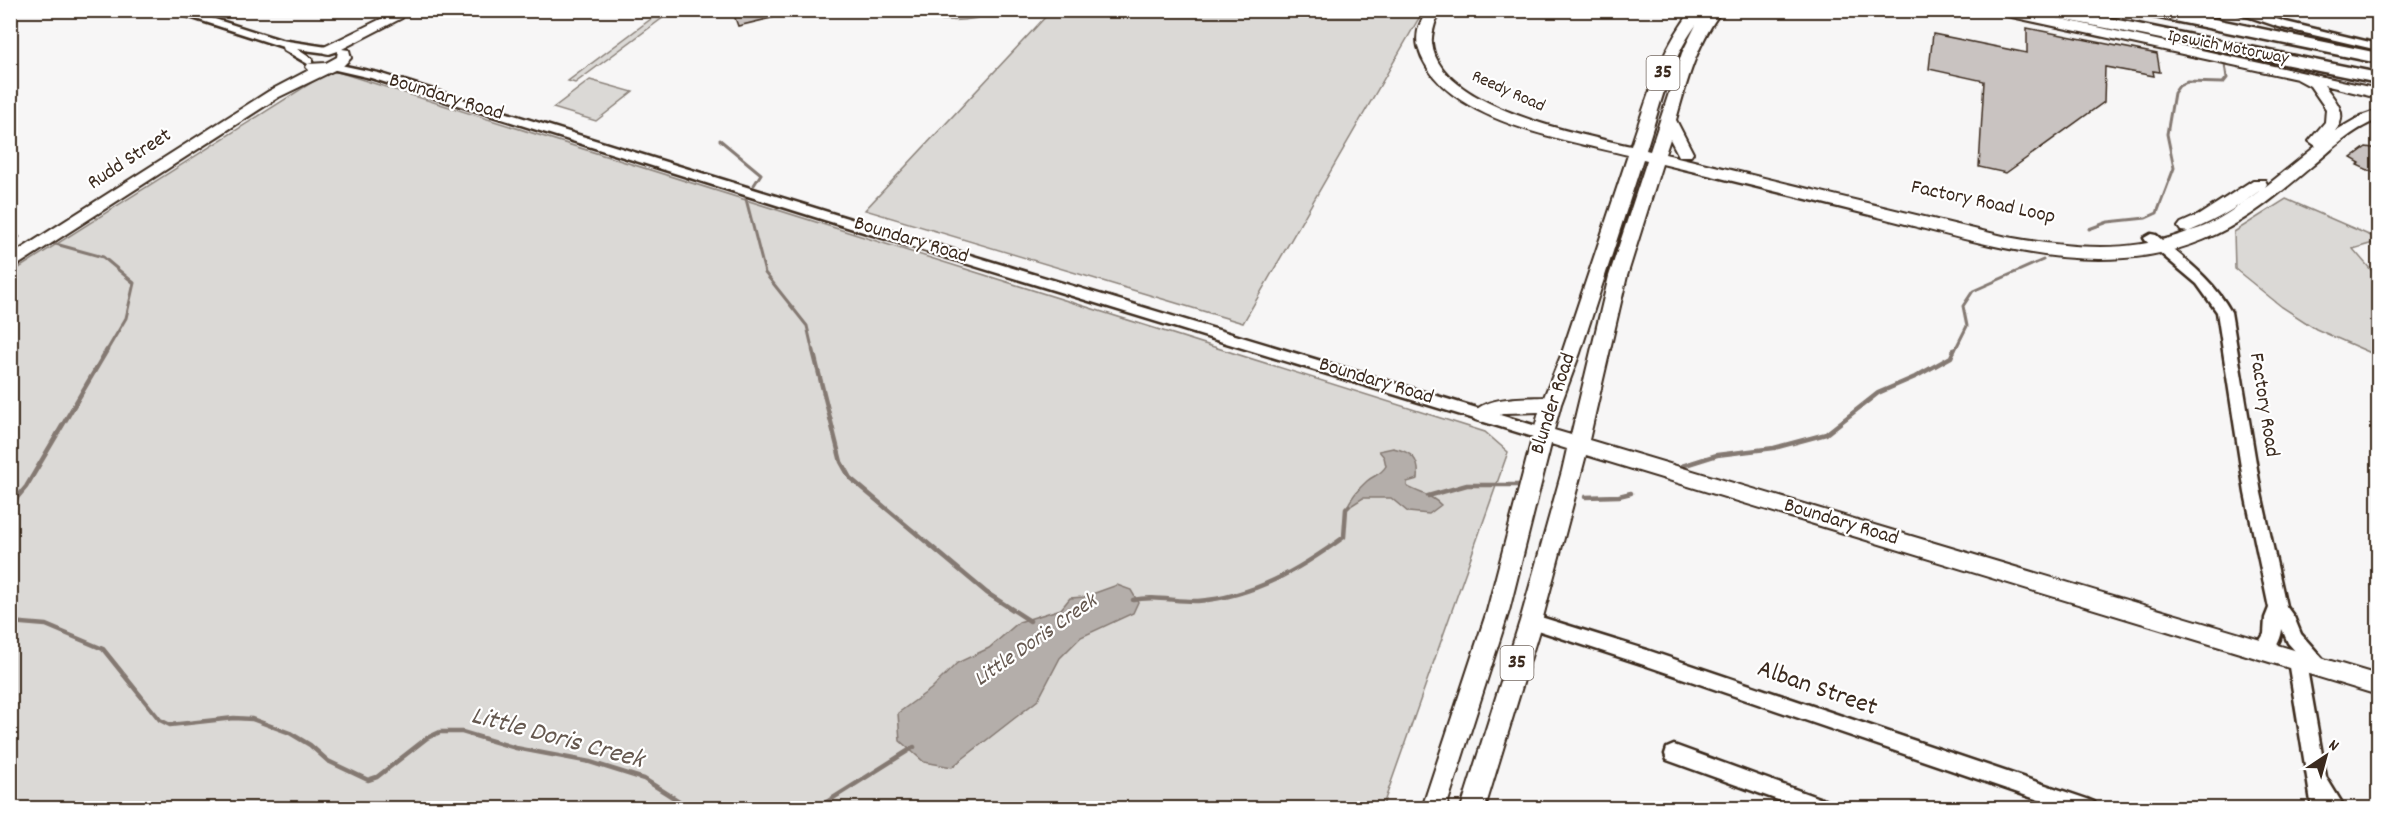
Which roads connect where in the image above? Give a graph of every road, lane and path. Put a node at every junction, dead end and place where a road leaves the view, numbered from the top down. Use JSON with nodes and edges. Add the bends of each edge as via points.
{"nodes":[{"id":1,"x":173,"y":10,"type":"edge"},
{"id":2,"x":1700,"y":10,"type":"edge"},
{"id":3,"x":1715,"y":10,"type":"edge"},
{"id":4,"x":1998,"y":10,"type":"edge"},
{"id":5,"x":2042,"y":10,"type":"edge"},
{"id":6,"x":2103,"y":10,"type":"edge"},
{"id":7,"x":2145,"y":10,"type":"edge"},
{"id":8,"x":2234,"y":10,"type":"edge"},
{"id":9,"x":1440,"y":12,"type":"edge"},
{"id":10,"x":400,"y":13,"type":"edge"},
{"id":11,"x":280,"y":43,"type":"junction"},
{"id":12,"x":2379,"y":47,"type":"edge"},
{"id":13,"x":336,"y":52,"type":"junction"},
{"id":14,"x":2379,"y":58,"type":"edge"},
{"id":15,"x":308,"y":63,"type":"junction"},
{"id":16,"x":2379,"y":65,"type":"edge"},
{"id":17,"x":328,"y":67,"type":"junction"},
{"id":18,"x":2299,"y":74,"type":"junction"},
{"id":19,"x":374,"y":75,"type":"junction"},
{"id":20,"x":2379,"y":78,"type":"edge"},
{"id":21,"x":2379,"y":93,"type":"edge"},
{"id":22,"x":274,"y":94,"type":"junction"},
{"id":23,"x":2379,"y":115,"type":"edge"},
{"id":24,"x":1667,"y":118,"type":"junction"},
{"id":25,"x":1604,"y":144,"type":"junction"},
{"id":26,"x":1647,"y":150,"type":"junction"},
{"id":27,"x":1685,"y":153,"type":"junction"},
{"id":28,"x":1628,"y":179,"type":"junction"},
{"id":29,"x":2157,"y":243,"type":"junction"},
{"id":30,"x":10,"y":264,"type":"edge"},
{"id":31,"x":1551,"y":404,"type":"junction"},
{"id":32,"x":1482,"y":415,"type":"junction"},
{"id":33,"x":1543,"y":434,"type":"junction"},
{"id":34,"x":1578,"y":443,"type":"junction"},
{"id":35,"x":2278,"y":608,"type":"junction"},
{"id":36,"x":1531,"y":621,"type":"junction"},
{"id":37,"x":2263,"y":650,"type":"junction"},
{"id":38,"x":2297,"y":661,"type":"junction"},
{"id":39,"x":2322,"y":668,"type":"junction"},
{"id":40,"x":2379,"y":685,"type":"edge"},
{"id":41,"x":1674,"y":754,"type":"dead end"},
{"id":42,"x":2318,"y":776,"type":"junction"},
{"id":43,"x":1434,"y":808,"type":"edge"},
{"id":44,"x":1473,"y":808,"type":"edge"},
{"id":45,"x":1823,"y":808,"type":"edge"},
{"id":46,"x":2087,"y":808,"type":"edge"},
{"id":47,"x":2322,"y":808,"type":"edge"},
{"id":48,"x":2336,"y":808,"type":"edge"}],
"edges":[{"from":1,"to":11,"type":"street","name":"Boundary Road"},
{"from":2,"to":26,"type":"main road","name":"Blunder Road","number":"35","via":[[1673,49]]},
{"from":3,"to":24,"type":"main road","name":"Blunder Road","number":"35","via":[[1689,53]]},
{"from":4,"to":18,"type":"main road"},
{"from":5,"to":20,"type":"highway","name":"Ipswich Motorway"},
{"from":6,"to":16,"type":"highway","name":"Ipswich Motorway"},
{"from":7,"to":14,"type":"highway"},
{"from":8,"to":12,"type":"street"},
{"from":9,"to":25,"type":"main road","name":"Reedy Road","via":[[1429,18],[1425,26],[1426,51],[1435,68],[1455,89],[1517,121]]},
{"from":9,"to":26,"type":"main road","name":"Reedy Road","via":[[1436,32],[1442,57],[1453,74],[1474,91],[1525,114]]},
{"from":10,"to":13,"type":"main road"},
{"from":11,"to":13,"type":"street","name":"Boundary Road"},
{"from":11,"to":15,"type":"street","name":"Boundary Road"},
{"from":13,"to":15,"type":"main road","name":"Rudd Street","via":[[313,56]]},
{"from":13,"to":17,"type":"main road","name":"Rudd Street","via":[[339,62]]},
{"from":13,"to":19,"type":"street","name":"Boundary Road"},
{"from":15,"to":17,"type":"main road","via":[[312,67]]},
{"from":15,"to":22,"type":"main road","name":"Rudd Street"},
{"from":17,"to":19,"type":"street","name":"Boundary Road"},
{"from":17,"to":22,"type":"main road","name":"Rudd Street"},
{"from":18,"to":21,"type":"main road"},
{"from":18,"to":29,"type":"main road","name":"Factory Road Loop","via":[[2317,85],[2333,106],[2335,118],[2328,131],[2265,180],[2205,219]]},
{"from":19,"to":32,"type":"street","name":"Boundary Road"},
{"from":22,"to":30,"type":"main road","name":"Rudd Street"},
{"from":23,"to":29,"type":"main road","name":"Factory Road Loop","via":[[2344,131],[2222,225]]},
{"from":24,"to":26,"type":"main road","name":"Blunder Road","number":"35"},
{"from":24,"to":27,"type":"main road"},
{"from":25,"to":26,"type":"main road","name":"Reedy Road"},
{"from":25,"to":28,"type":"main road"},
{"from":26,"to":27,"type":"main road","name":"Factory Road Loop"},
{"from":26,"to":28,"type":"main road","name":"Blunder Road","number":"35"},
{"from":26,"to":29,"type":"main road","name":"Factory Road Loop","via":[[2036,249],[2080,253]]},
{"from":26,"to":34,"type":"main road","name":"Blunder Road","number":"35"},
{"from":27,"to":29,"type":"main road","name":"Factory Road Loop","via":[[2010,235],[2056,242]]},
{"from":28,"to":31,"type":"main road","name":"Blunder Road","number":"35"},
{"from":29,"to":35,"type":"street","name":"Factory Road","via":[[2197,277],[2224,312],[2253,493]]},
{"from":31,"to":32,"type":"main road","via":[[1503,406]]},
{"from":31,"to":33,"type":"main road","name":"Blunder Road","number":"35"},
{"from":32,"to":33,"type":"street","name":"Boundary Road"},
{"from":33,"to":34,"type":"main road","name":"Boundary Road"},
{"from":33,"to":43,"type":"main road","name":"Blunder Road","number":"35","via":[[1498,610]]},
{"from":34,"to":36,"type":"main road","name":"Blunder Road","number":"35"},
{"from":34,"to":37,"type":"main road","name":"Boundary Road"},
{"from":35,"to":37,"type":"street","name":"Factory Road","via":[[2273,636]]},
{"from":35,"to":39,"type":"street","name":"Factory Road","via":[[2294,638]]},
{"from":36,"to":44,"type":"main road","name":"Blunder Road","number":"35"},
{"from":36,"to":46,"type":"street","name":"Alban Street"},
{"from":37,"to":38,"type":"main road","name":"Boundary Road"},
{"from":38,"to":39,"type":"main road","name":"Boundary Road"},
{"from":38,"to":42,"type":"street"},
{"from":39,"to":40,"type":"main road","name":"Boundary Road"},
{"from":41,"to":45,"type":"street"},
{"from":42,"to":47,"type":"street"},
{"from":42,"to":48,"type":"street"}]}
